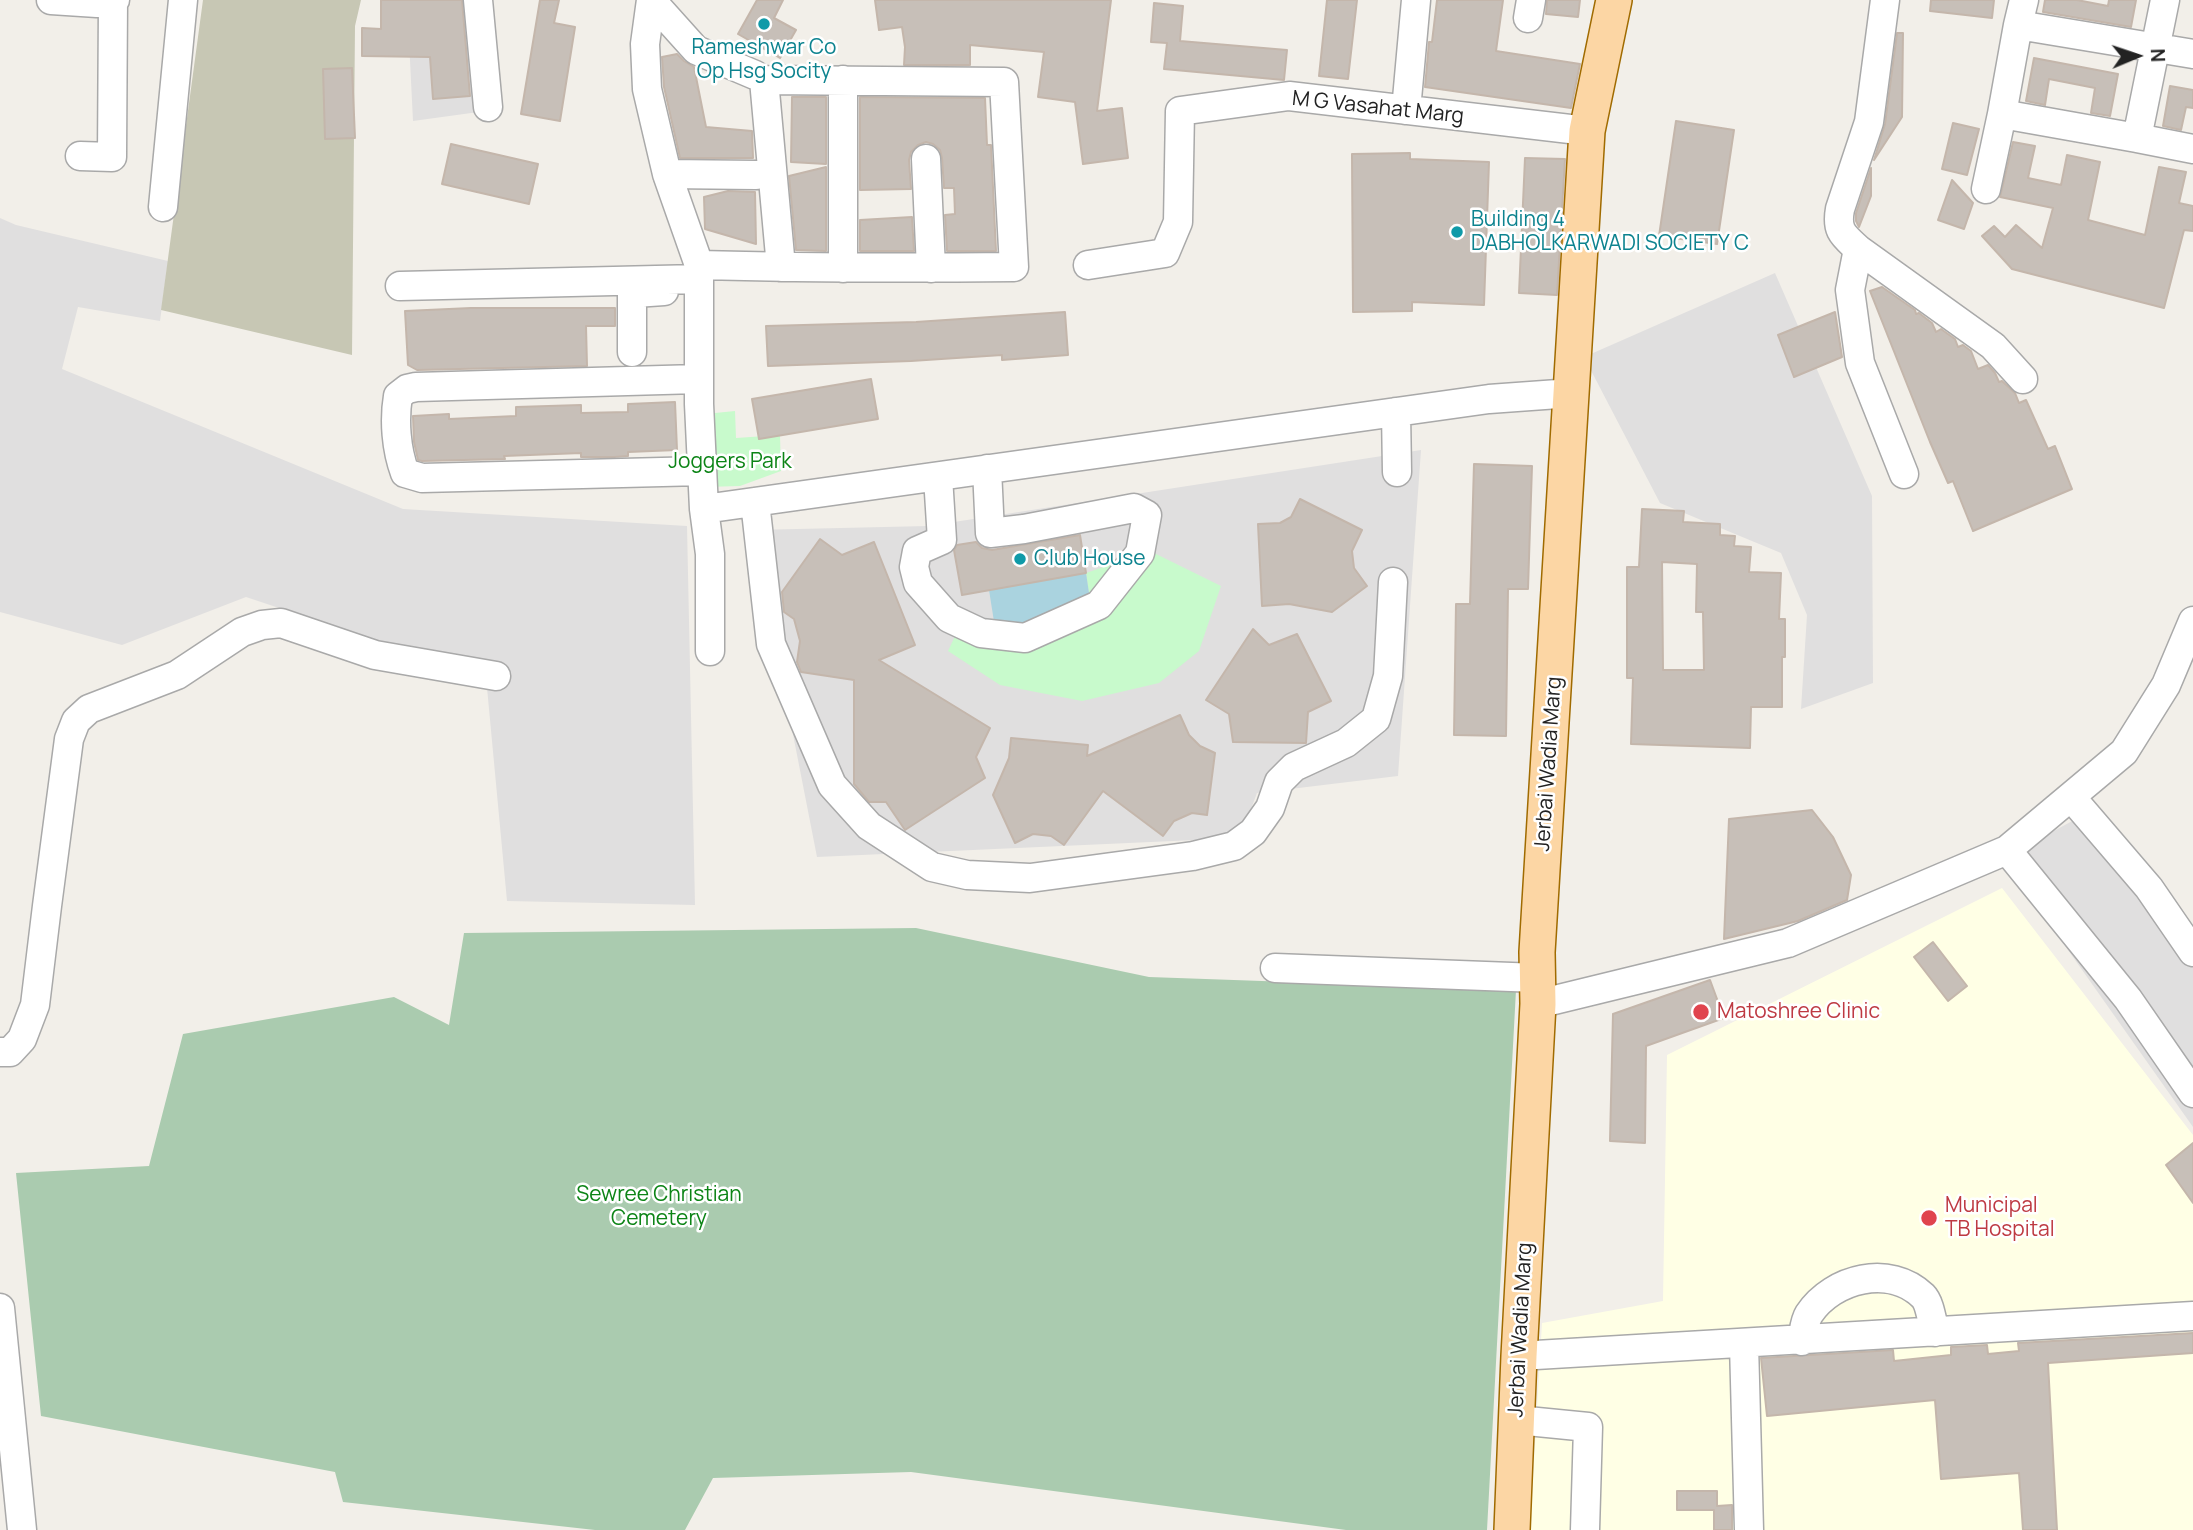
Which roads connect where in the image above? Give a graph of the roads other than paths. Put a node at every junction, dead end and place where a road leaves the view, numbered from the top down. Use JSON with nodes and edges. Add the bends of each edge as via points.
{"nodes":[{"id":1,"x":51,"y":0,"type":"edge"},
{"id":2,"x":183,"y":0,"type":"edge"},
{"id":3,"x":478,"y":0,"type":"edge"},
{"id":4,"x":651,"y":0,"type":"edge"},
{"id":5,"x":1416,"y":0,"type":"edge"},
{"id":6,"x":1614,"y":0,"type":"edge"},
{"id":7,"x":1885,"y":0,"type":"edge"},
{"id":8,"x":2165,"y":0,"type":"edge"},
{"id":9,"x":114,"y":1,"type":"edge"},
{"id":10,"x":2021,"y":13,"type":"edge"},
{"id":11,"x":2154,"y":47,"type":"junction"},
{"id":12,"x":2193,"y":54,"type":"edge"},
{"id":13,"x":755,"y":75,"type":"dead end"},
{"id":14,"x":843,"y":80,"type":"junction"},
{"id":15,"x":488,"y":107,"type":"dead end"},
{"id":16,"x":1406,"y":110,"type":"junction"},
{"id":17,"x":2002,"y":114,"type":"junction"},
{"id":18,"x":1587,"y":131,"type":"junction"},
{"id":19,"x":2137,"y":138,"type":"junction"},
{"id":20,"x":2193,"y":149,"type":"edge"},
{"id":21,"x":80,"y":156,"type":"dead end"},
{"id":22,"x":926,"y":159,"type":"dead end"},
{"id":23,"x":667,"y":174,"type":"junction"},
{"id":24,"x":757,"y":175,"type":"dead end"},
{"id":25,"x":1986,"y":189,"type":"dead end"},
{"id":26,"x":163,"y":207,"type":"dead end"},
{"id":27,"x":1858,"y":249,"type":"junction"},
{"id":28,"x":1088,"y":265,"type":"dead end"},
{"id":29,"x":781,"y":267,"type":"junction"},
{"id":30,"x":843,"y":268,"type":"junction"},
{"id":31,"x":931,"y":268,"type":"junction"},
{"id":32,"x":400,"y":286,"type":"dead end"},
{"id":33,"x":641,"y":286,"type":"junction"},
{"id":34,"x":695,"y":292,"type":"junction"},
{"id":35,"x":690,"y":344,"type":"dead end"},
{"id":36,"x":632,"y":352,"type":"dead end"},
{"id":37,"x":698,"y":379,"type":"junction"},
{"id":38,"x":2023,"y":379,"type":"dead end"},
{"id":39,"x":1572,"y":393,"type":"junction"},
{"id":40,"x":1396,"y":412,"type":"junction"},
{"id":41,"x":987,"y":469,"type":"junction"},
{"id":42,"x":702,"y":471,"type":"junction"},
{"id":43,"x":1397,"y":472,"type":"dead end"},
{"id":44,"x":1904,"y":474,"type":"dead end"},
{"id":45,"x":937,"y":477,"type":"junction"},
{"id":46,"x":755,"y":502,"type":"junction"},
{"id":47,"x":705,"y":509,"type":"junction"},
{"id":48,"x":1393,"y":582,"type":"dead end"},
{"id":49,"x":2193,"y":621,"type":"edge"},
{"id":50,"x":710,"y":652,"type":"dead end"},
{"id":51,"x":496,"y":676,"type":"dead end"},
{"id":52,"x":2071,"y":797,"type":"junction"},
{"id":53,"x":2007,"y":850,"type":"junction"},
{"id":54,"x":2193,"y":951,"type":"edge"},
{"id":55,"x":1275,"y":968,"type":"dead end"},
{"id":56,"x":1538,"y":991,"type":"junction"},
{"id":57,"x":0,"y":1052,"type":"edge"},
{"id":58,"x":2193,"y":1093,"type":"edge"},
{"id":59,"x":0,"y":1308,"type":"edge"},
{"id":60,"x":2193,"y":1316,"type":"edge"},
{"id":61,"x":1935,"y":1332,"type":"junction"},
{"id":62,"x":1802,"y":1341,"type":"junction"},
{"id":63,"x":1744,"y":1344,"type":"junction"},
{"id":64,"x":1519,"y":1356,"type":"junction"},
{"id":65,"x":1517,"y":1420,"type":"junction"},
{"id":66,"x":5,"y":1452,"type":"edge"},
{"id":67,"x":22,"y":1530,"type":"edge"},
{"id":68,"x":1513,"y":1530,"type":"edge"},
{"id":69,"x":1585,"y":1530,"type":"edge"},
{"id":70,"x":1749,"y":1530,"type":"edge"}],
"edges":[{"from":1,"to":9,"type":"street"},
{"from":2,"to":26,"type":"street"},
{"from":3,"to":15,"type":"street"},
{"from":4,"to":13,"type":"street","via":[[696,50]]},
{"from":4,"to":23,"type":"street","via":[[645,44],[647,89]]},
{"from":5,"to":16,"type":"street"},
{"from":6,"to":18,"type":"main road","name":"Jerbai Wadia Marg"},
{"from":7,"to":27,"type":"street","via":[[1869,122],[1838,222],[1842,234]]},
{"from":8,"to":11,"type":"street"},
{"from":9,"to":21,"type":"street","via":[[112,157]]},
{"from":10,"to":11,"type":"street"},
{"from":10,"to":17,"type":"street"},
{"from":11,"to":12,"type":"street"},
{"from":11,"to":19,"type":"street"},
{"from":14,"to":29,"type":"street","via":[[764,80]]},
{"from":14,"to":30,"type":"street"},
{"from":14,"to":31,"type":"street","via":[[1004,82],[1014,267]]},
{"from":16,"to":18,"type":"street","name":"M G Vasahat Marg"},
{"from":16,"to":28,"type":"street","name":"M G Vasahat Marg","via":[[1289,96],[1180,111],[1178,222],[1165,253]]},
{"from":17,"to":19,"type":"street"},
{"from":17,"to":25,"type":"street"},
{"from":18,"to":39,"type":"main road","name":"Jerbai Wadia Marg"},
{"from":19,"to":20,"type":"street"},
{"from":22,"to":31,"type":"street"},
{"from":23,"to":24,"type":"street"},
{"from":23,"to":34,"type":"street"},
{"from":27,"to":38,"type":"street","via":[[1993,346]]},
{"from":27,"to":44,"type":"street","via":[[1850,290],[1860,363]]},
{"from":29,"to":30,"type":"street"},
{"from":29,"to":34,"type":"street"},
{"from":30,"to":31,"type":"street"},
{"from":32,"to":33,"type":"street"},
{"from":33,"to":34,"type":"street"},
{"from":33,"to":36,"type":"street","via":[[631,298]]},
{"from":34,"to":35,"type":"street"},
{"from":34,"to":37,"type":"street"},
{"from":37,"to":42,"type":"street"},
{"from":37,"to":42,"type":"street","via":[[416,387],[398,396],[395,412],[400,460],[412,477]]},
{"from":39,"to":40,"type":"street"},
{"from":39,"to":56,"type":"main road","name":"Jerbai Wadia Marg"},
{"from":40,"to":41,"type":"street"},
{"from":40,"to":43,"type":"street"},
{"from":41,"to":45,"type":"street"},
{"from":41,"to":45,"type":"street","via":[[990,533],[1134,508],[1147,515],[1140,553],[1098,605],[1025,638],[981,634],[949,618],[918,583],[914,567],[917,551],[942,540]]},
{"from":42,"to":47,"type":"street"},
{"from":45,"to":46,"type":"street"},
{"from":46,"to":47,"type":"street"},
{"from":46,"to":48,"type":"street","via":[[771,644],[832,785],[869,826],[932,867],[967,875],[1030,878],[1193,856],[1234,846],[1253,832],[1270,808],[1279,782],[1294,767],[1346,743],[1376,719],[1388,676]]},
{"from":47,"to":50,"type":"street"},
{"from":49,"to":52,"type":"street","via":[[2166,685],[2124,752]]},
{"from":51,"to":57,"type":"street","via":[[374,655],[281,623],[242,632],[177,676],[89,709],[76,721],[69,739],[35,1005],[22,1038],[10,1052]]},
{"from":52,"to":53,"type":"street"},
{"from":52,"to":54,"type":"street","via":[[2149,888]]},
{"from":53,"to":56,"type":"street","via":[[1788,943]]},
{"from":53,"to":58,"type":"street","via":[[2129,999]]},
{"from":55,"to":56,"type":"street"},
{"from":56,"to":64,"type":"main road","name":"Jerbai Wadia Marg"},
{"from":59,"to":66,"type":"street"},
{"from":60,"to":61,"type":"street"},
{"from":61,"to":62,"type":"street"},
{"from":61,"to":62,"type":"street","via":[[1925,1298],[1902,1282],[1876,1277],[1847,1283],[1824,1296],[1807,1317]]},
{"from":62,"to":63,"type":"street"},
{"from":63,"to":64,"type":"street"},
{"from":63,"to":70,"type":"street"},
{"from":64,"to":65,"type":"main road","name":"Jerbai Wadia Marg"},
{"from":65,"to":68,"type":"main road","name":"Jerbai Wadia Marg"},
{"from":65,"to":69,"type":"street","via":[[1588,1427]]},
{"from":66,"to":67,"type":"street"}]}
